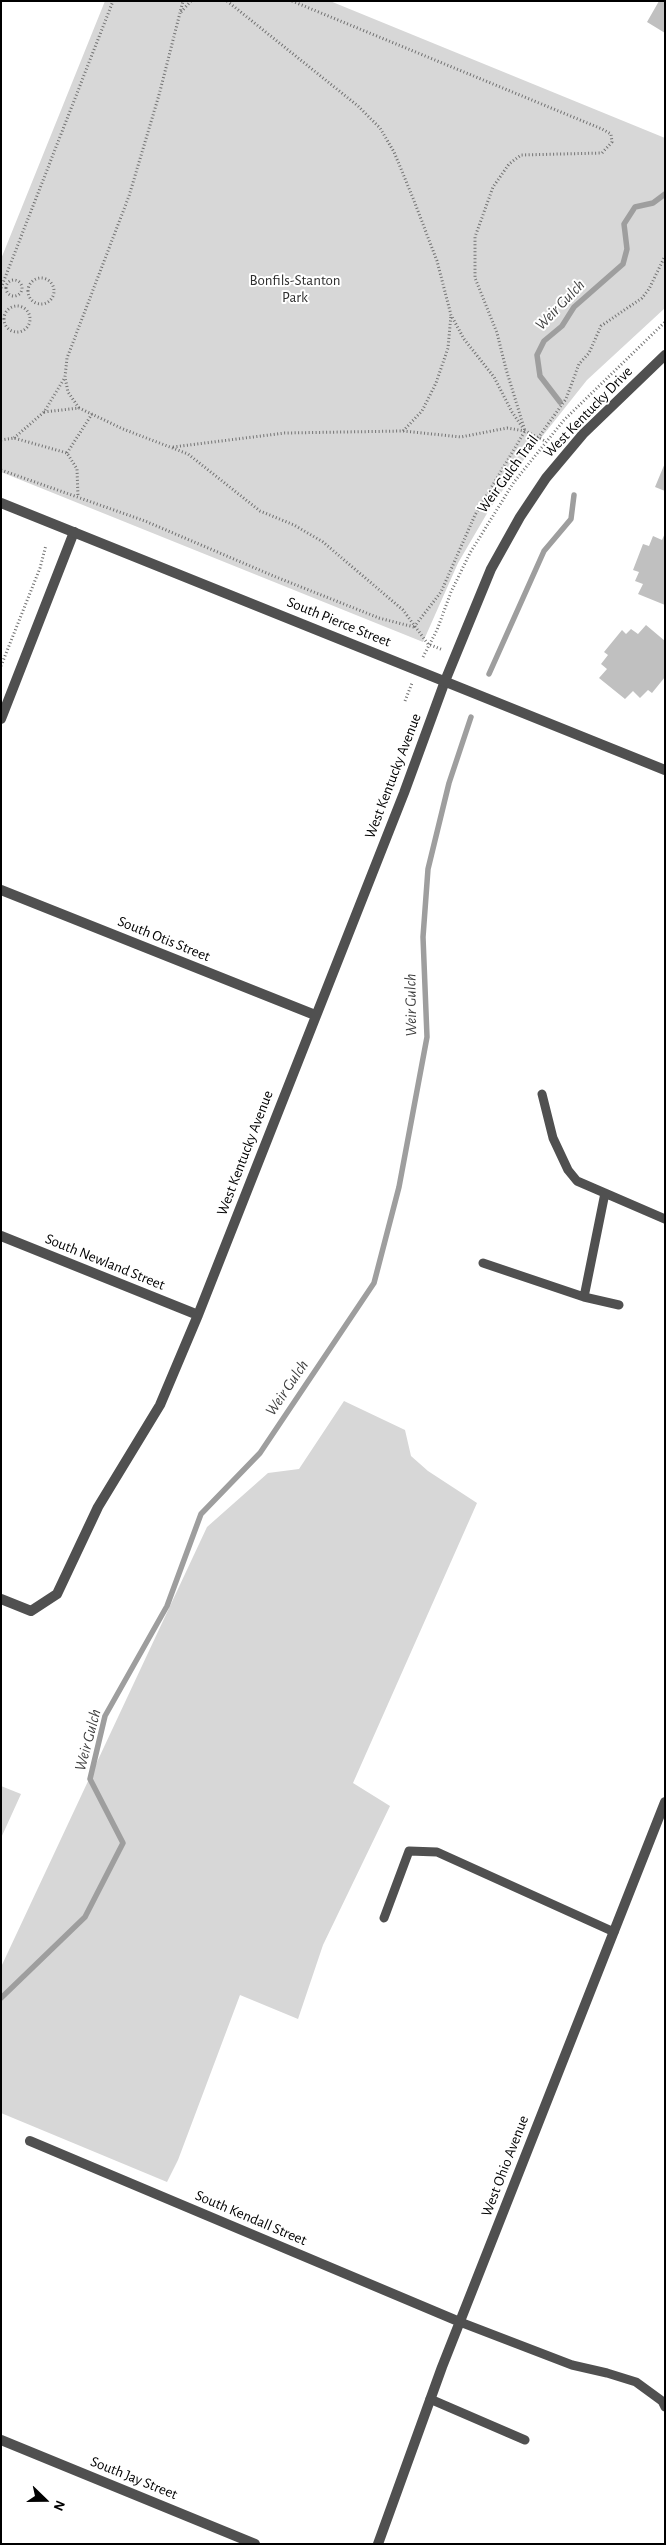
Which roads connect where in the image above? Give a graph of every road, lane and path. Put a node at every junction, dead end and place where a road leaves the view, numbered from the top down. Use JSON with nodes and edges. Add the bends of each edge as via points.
{"nodes":[{"id":1,"x":113,"y":1,"type":"edge"},
{"id":2,"x":184,"y":1,"type":"edge"},
{"id":3,"x":191,"y":1,"type":"edge"},
{"id":4,"x":227,"y":1,"type":"edge"},
{"id":5,"x":292,"y":1,"type":"edge"},
{"id":6,"x":180,"y":13,"type":"junction"},
{"id":7,"x":665,"y":256,"type":"edge"},
{"id":8,"x":1,"y":288,"type":"edge"},
{"id":9,"x":22,"y":289,"type":"joint"},
{"id":10,"x":54,"y":294,"type":"joint"},
{"id":11,"x":451,"y":315,"type":"junction"},
{"id":12,"x":30,"y":322,"type":"joint"},
{"id":13,"x":665,"y":322,"type":"edge"},
{"id":14,"x":665,"y":355,"type":"edge"},
{"id":15,"x":65,"y":377,"type":"junction"},
{"id":16,"x":79,"y":408,"type":"junction"},
{"id":17,"x":44,"y":412,"type":"junction"},
{"id":18,"x":92,"y":414,"type":"junction"},
{"id":19,"x":403,"y":431,"type":"junction"},
{"id":20,"x":525,"y":431,"type":"junction"},
{"id":21,"x":14,"y":438,"type":"junction"},
{"id":22,"x":538,"y":438,"type":"junction"},
{"id":23,"x":1,"y":440,"type":"edge"},
{"id":24,"x":545,"y":441,"type":"junction"},
{"id":25,"x":172,"y":447,"type":"junction"},
{"id":26,"x":67,"y":452,"type":"junction"},
{"id":27,"x":1,"y":470,"type":"edge"},
{"id":28,"x":78,"y":497,"type":"junction"},
{"id":29,"x":1,"y":503,"type":"edge"},
{"id":30,"x":74,"y":532,"type":"junction"},
{"id":31,"x":46,"y":545,"type":"dead end"},
{"id":32,"x":414,"y":627,"type":"junction"},
{"id":33,"x":1,"y":666,"type":"edge"},
{"id":34,"x":445,"y":682,"type":"junction"},
{"id":35,"x":1,"y":719,"type":"edge"},
{"id":36,"x":665,"y":770,"type":"edge"},
{"id":37,"x":1,"y":890,"type":"edge"},
{"id":38,"x":315,"y":1015,"type":"junction"},
{"id":39,"x":542,"y":1094,"type":"dead end"},
{"id":40,"x":605,"y":1194,"type":"junction"},
{"id":41,"x":665,"y":1219,"type":"edge"},
{"id":42,"x":1,"y":1236,"type":"edge"},
{"id":43,"x":483,"y":1263,"type":"dead end"},
{"id":44,"x":584,"y":1297,"type":"junction"},
{"id":45,"x":619,"y":1305,"type":"dead end"},
{"id":46,"x":198,"y":1315,"type":"junction"},
{"id":47,"x":1,"y":1599,"type":"edge"},
{"id":48,"x":665,"y":1802,"type":"edge"},
{"id":49,"x":384,"y":1918,"type":"dead end"},
{"id":50,"x":614,"y":1932,"type":"junction"},
{"id":51,"x":30,"y":2141,"type":"dead end"},
{"id":52,"x":460,"y":2322,"type":"junction"},
{"id":53,"x":430,"y":2398,"type":"junction"},
{"id":54,"x":665,"y":2407,"type":"edge"},
{"id":55,"x":1,"y":2440,"type":"edge"},
{"id":56,"x":525,"y":2440,"type":"dead end"},
{"id":57,"x":255,"y":2544,"type":"edge"},
{"id":58,"x":378,"y":2544,"type":"edge"}],
"edges":[{"from":1,"to":8,"type":"path"},
{"from":2,"to":6,"type":"path"},
{"from":3,"to":6,"type":"path"},
{"from":4,"to":11,"type":"path","via":[[351,100],[380,128],[394,152],[420,216],[437,261]]},
{"from":5,"to":20,"type":"path","via":[[611,134],[612,142],[602,153],[521,155],[509,164],[493,187],[479,222],[475,237],[475,278],[498,333]]},
{"from":6,"to":15,"type":"path","via":[[129,196],[67,358]]},
{"from":7,"to":22,"type":"path","via":[[642,298],[601,326],[589,353],[579,364],[566,400]]},
{"from":9,"to":9,"type":"path","via":[[17,280],[10,281],[7,286],[14,296]]},
{"from":10,"to":10,"type":"path","via":[[54,287],[46,278],[35,280],[28,288],[32,300],[40,304],[51,300]]},
{"from":11,"to":19,"type":"path","via":[[448,348],[436,383],[422,411]]},
{"from":11,"to":20,"type":"path","via":[[464,339],[494,377]]},
{"from":12,"to":12,"type":"path","via":[[30,315],[22,306],[10,308],[4,316],[7,328],[16,333],[27,328]]},
{"from":13,"to":24,"type":"path","name":"Weir Gulch Trail"},
{"from":14,"to":34,"type":"street","name":"West Kentucky Drive","via":[[583,434],[546,478],[492,569]]},
{"from":15,"to":16,"type":"path","via":[[68,392]]},
{"from":15,"to":17,"type":"path"},
{"from":16,"to":17,"type":"path"},
{"from":16,"to":18,"type":"path"},
{"from":17,"to":21,"type":"path"},
{"from":18,"to":25,"type":"path"},
{"from":18,"to":26,"type":"path"},
{"from":19,"to":20,"type":"path","via":[[460,437],[507,428]]},
{"from":19,"to":25,"type":"path","via":[[285,434]]},
{"from":20,"to":22,"type":"path"},
{"from":20,"to":32,"type":"path","via":[[475,515],[441,592]]},
{"from":21,"to":23,"type":"path"},
{"from":21,"to":26,"type":"path"},
{"from":22,"to":24,"type":"path"},
{"from":24,"to":32,"type":"path","name":"Weir Gulch Trail","via":[[487,522],[428,644]]},
{"from":25,"to":32,"type":"path","via":[[188,454],[260,511],[323,542],[403,610]]},
{"from":26,"to":28,"type":"path","via":[[77,469]]},
{"from":27,"to":28,"type":"path"},
{"from":28,"to":32,"type":"path","via":[[145,520],[379,618]]},
{"from":29,"to":30,"type":"street","name":"South Pierce Street"},
{"from":30,"to":34,"type":"street","name":"South Pierce Street"},
{"from":30,"to":35,"type":"street"},
{"from":31,"to":33,"type":"path"},
{"from":34,"to":36,"type":"street","name":"South Pierce Street"},
{"from":34,"to":38,"type":"street","name":"West Kentucky Avenue"},
{"from":37,"to":38,"type":"street","name":"South Otis Street"},
{"from":38,"to":46,"type":"street","name":"West Kentucky Avenue"},
{"from":39,"to":40,"type":"lane","via":[[554,1138],[568,1170],[577,1181]]},
{"from":40,"to":41,"type":"lane"},
{"from":40,"to":44,"type":"lane"},
{"from":42,"to":46,"type":"street","name":"South Newland Street"},
{"from":43,"to":44,"type":"lane"},
{"from":44,"to":45,"type":"lane"},
{"from":46,"to":47,"type":"street","name":"West Kentucky Avenue","via":[[160,1405],[98,1507],[57,1594],[31,1611]]},
{"from":48,"to":50,"type":"street","name":"West Ohio Avenue"},
{"from":49,"to":50,"type":"lane","via":[[409,1851],[437,1852]]},
{"from":50,"to":52,"type":"street","name":"West Ohio Avenue"},
{"from":51,"to":52,"type":"street","name":"South Kendall Street"},
{"from":52,"to":53,"type":"street","name":"West Ohio Avenue"},
{"from":52,"to":54,"type":"lane","via":[[572,2366],[636,2382],[662,2401]]},
{"from":53,"to":56,"type":"lane"},
{"from":53,"to":58,"type":"street","name":"West Ohio Avenue"},
{"from":55,"to":57,"type":"street","name":"South Jay Street"}]}
